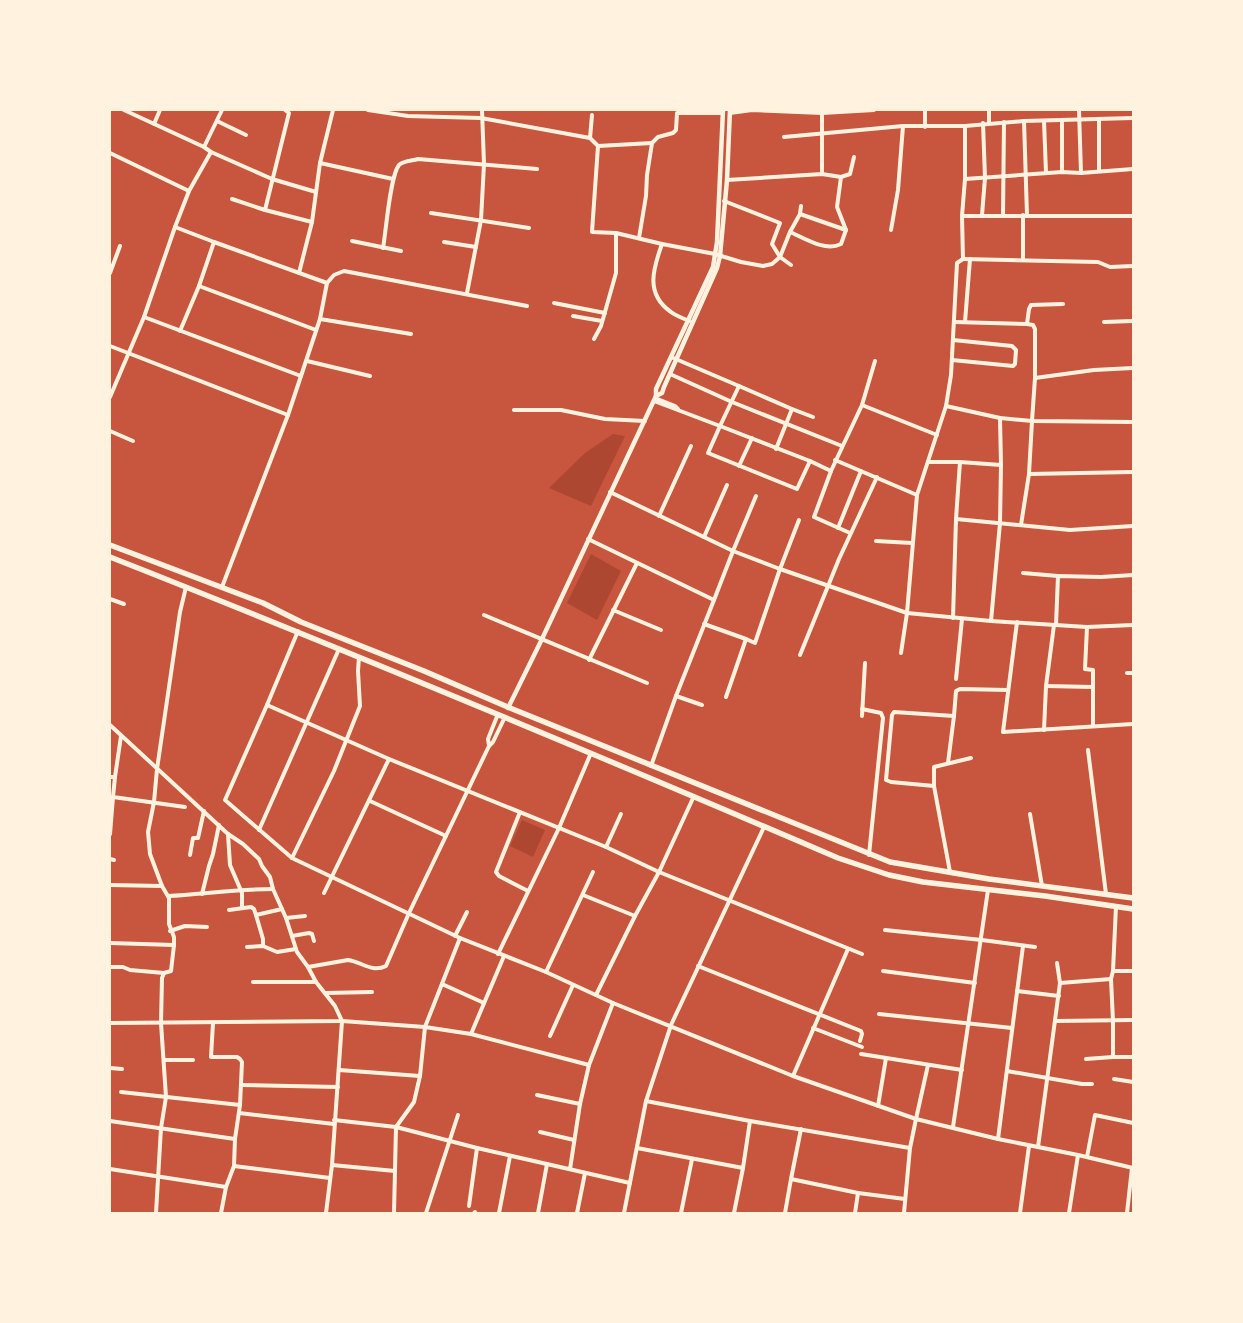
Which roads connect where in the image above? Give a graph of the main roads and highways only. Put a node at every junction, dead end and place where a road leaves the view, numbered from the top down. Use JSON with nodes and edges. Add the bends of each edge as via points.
{"nodes":[{"id":1,"x":110,"y":545,"type":"edge"},
{"id":2,"x":110,"y":557,"type":"edge"},
{"id":3,"x":886,"y":861,"type":"junction"},
{"id":4,"x":882,"y":873,"type":"junction"},
{"id":5,"x":1133,"y":898,"type":"edge"},
{"id":6,"x":1133,"y":909,"type":"edge"}],
"edges":[{"from":1,"to":3,"type":"main road","via":[[222,587],[508,708]]},
{"from":2,"to":4,"type":"main road","via":[[339,648],[838,858]]},
{"from":3,"to":4,"type":"main road"},
{"from":3,"to":5,"type":"main road"},
{"from":4,"to":6,"type":"main road","via":[[923,882]]}]}
